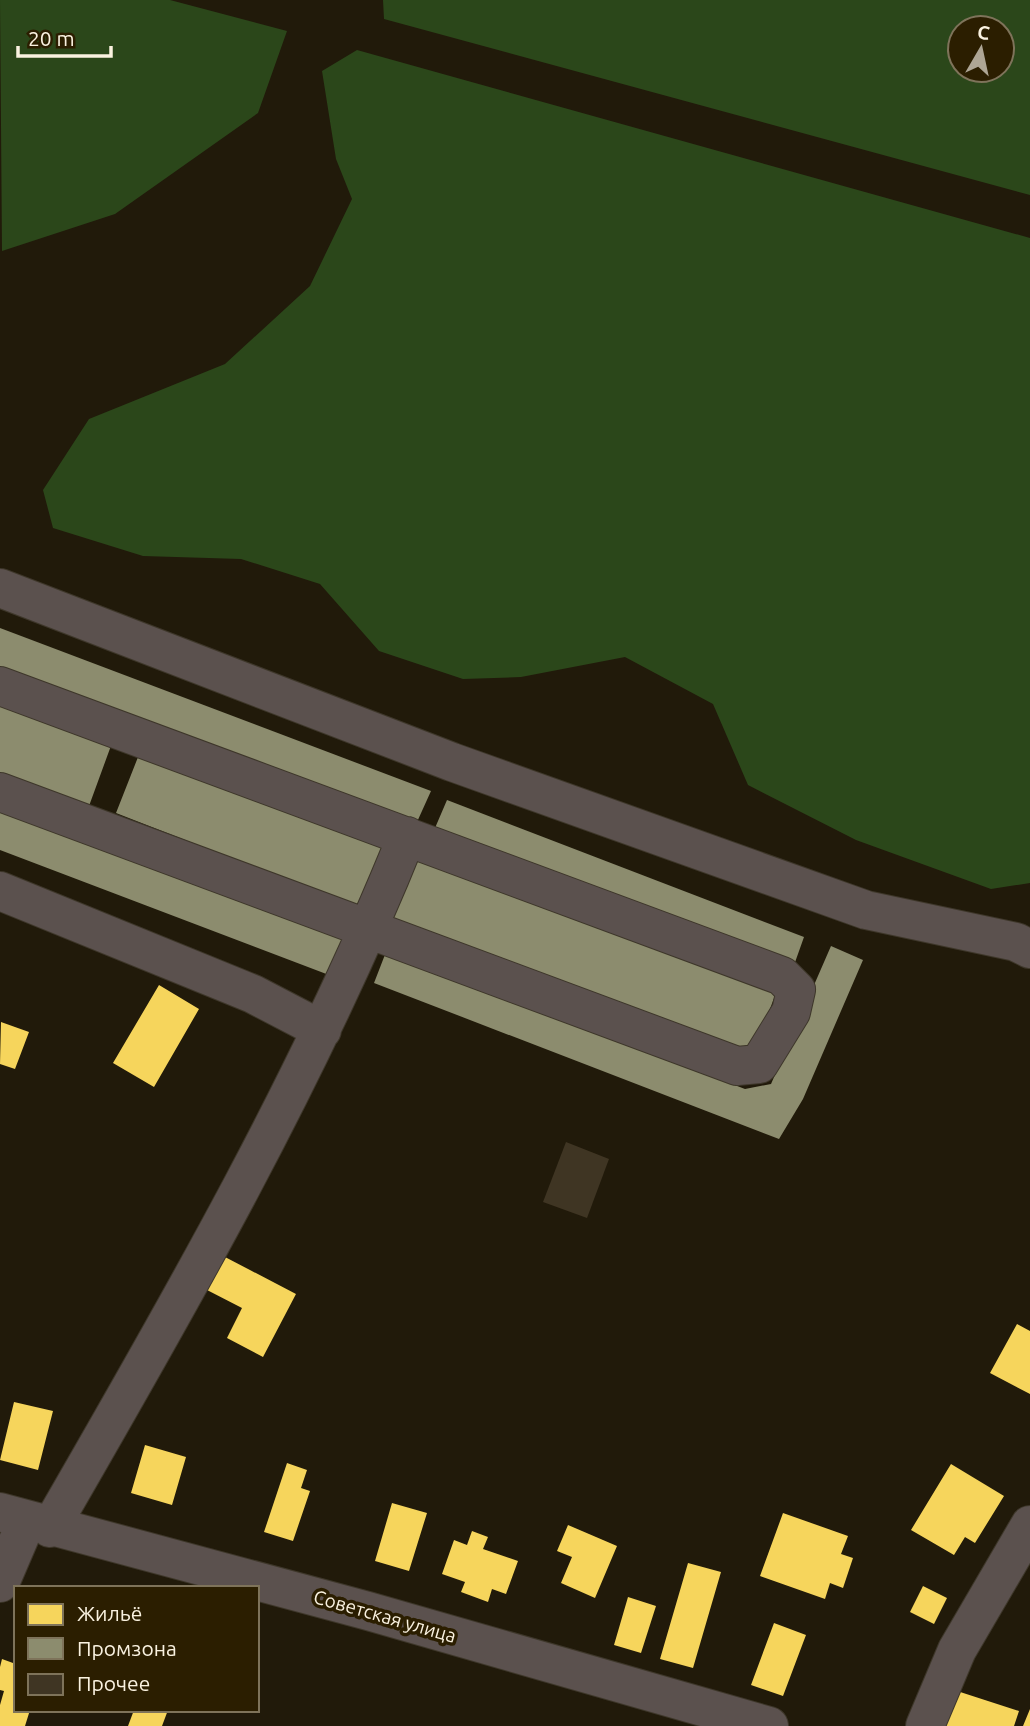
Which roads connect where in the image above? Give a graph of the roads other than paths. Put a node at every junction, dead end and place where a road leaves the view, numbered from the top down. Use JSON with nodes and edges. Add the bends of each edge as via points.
{"nodes":[{"id":1,"x":0,"y":588,"type":"edge"},
{"id":2,"x":0,"y":686,"type":"edge"},
{"id":3,"x":0,"y":792,"type":"edge"},
{"id":4,"x":407,"y":836,"type":"junction"},
{"id":5,"x":0,"y":891,"type":"edge"},
{"id":6,"x":369,"y":930,"type":"junction"},
{"id":7,"x":1030,"y":949,"type":"edge"},
{"id":8,"x":322,"y":1030,"type":"junction"},
{"id":9,"x":26,"y":1520,"type":"edge"},
{"id":10,"x":1030,"y":1525,"type":"edge"},
{"id":11,"x":0,"y":1583,"type":"edge"},
{"id":12,"x":769,"y":1726,"type":"edge"},
{"id":13,"x":925,"y":1726,"type":"edge"}],
"edges":[{"from":1,"to":7,"type":"street","via":[[452,762],[866,910],[1016,942]]},
{"from":2,"to":4,"type":"street"},
{"from":3,"to":6,"type":"street"},
{"from":4,"to":6,"type":"street"},
{"from":4,"to":6,"type":"street","via":[[782,976],[796,990],[791,1012],[759,1064],[737,1066]]},
{"from":5,"to":8,"type":"street","via":[[253,994]]},
{"from":6,"to":8,"type":"street"},
{"from":8,"to":9,"type":"street","via":[[150,1354]]},
{"from":9,"to":11,"type":"street"},
{"from":9,"to":12,"type":"street","name":"Советская улица","via":[[368,1611]]},
{"from":10,"to":13,"type":"street","via":[[957,1650]]}]}
